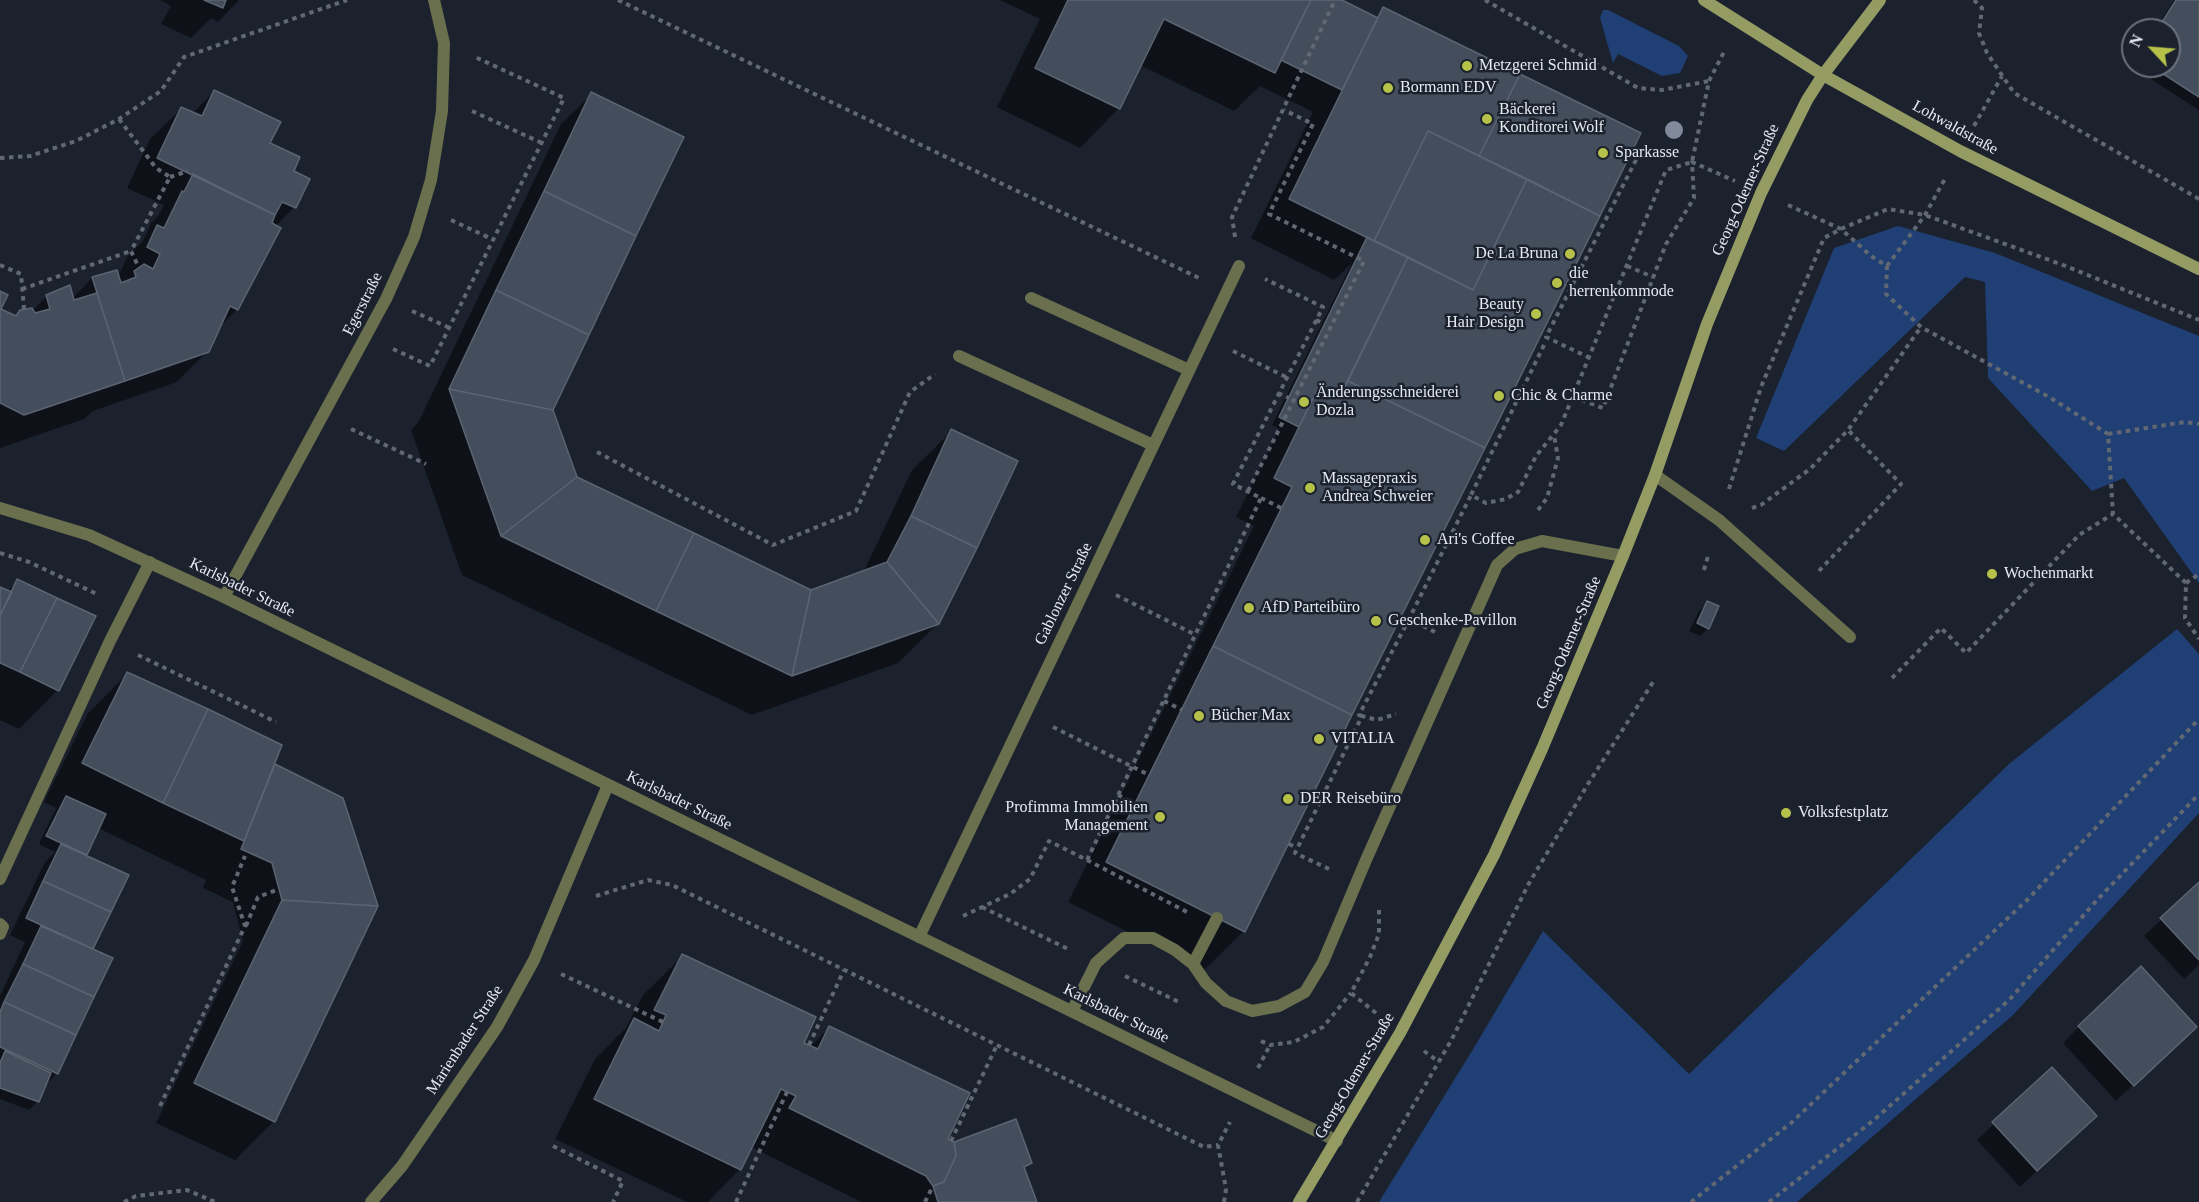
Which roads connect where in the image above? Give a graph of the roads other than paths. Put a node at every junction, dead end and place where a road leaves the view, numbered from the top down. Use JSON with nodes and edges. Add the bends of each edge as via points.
{"nodes":[{"id":1,"x":434,"y":0,"type":"edge"},
{"id":2,"x":1704,"y":0,"type":"edge"},
{"id":3,"x":1880,"y":0,"type":"edge"},
{"id":4,"x":1823,"y":75,"type":"junction"},
{"id":5,"x":1239,"y":266,"type":"road end"},
{"id":6,"x":2199,"y":269,"type":"edge"},
{"id":7,"x":1031,"y":298,"type":"dead end"},
{"id":8,"x":959,"y":356,"type":"road end"},
{"id":9,"x":1189,"y":370,"type":"junction"},
{"id":10,"x":1153,"y":445,"type":"junction"},
{"id":11,"x":1655,"y":475,"type":"junction"},
{"id":12,"x":0,"y":508,"type":"edge"},
{"id":13,"x":1623,"y":556,"type":"junction"},
{"id":14,"x":150,"y":562,"type":"junction"},
{"id":15,"x":224,"y":597,"type":"junction"},
{"id":16,"x":1850,"y":637,"type":"dead end"},
{"id":17,"x":608,"y":785,"type":"junction"},
{"id":18,"x":0,"y":879,"type":"edge"},
{"id":19,"x":1218,"y":918,"type":"dead end"},
{"id":20,"x":0,"y":924,"type":"edge"},
{"id":21,"x":0,"y":934,"type":"edge"},
{"id":22,"x":919,"y":937,"type":"junction"},
{"id":23,"x":1193,"y":963,"type":"junction"},
{"id":24,"x":1072,"y":1011,"type":"junction"},
{"id":25,"x":1337,"y":1141,"type":"junction"},
{"id":26,"x":371,"y":1202,"type":"edge"},
{"id":27,"x":1299,"y":1202,"type":"edge"}],
"edges":[{"from":1,"to":15,"type":"street","name":"Egerstraße","via":[[444,43],[442,111],[431,180],[414,237],[366,336]]},
{"from":2,"to":4,"type":"street","name":"Lohwaldstraße"},
{"from":3,"to":4,"type":"street","name":"Georg-Odemer-Straße"},
{"from":4,"to":6,"type":"street","name":"Lohwaldstraße","via":[[1981,162]]},
{"from":4,"to":11,"type":"street","name":"Georg-Odemer-Straße","via":[[1788,135],[1761,193],[1707,324]]},
{"from":5,"to":9,"type":"street","name":"Gablonzer Straße"},
{"from":7,"to":9,"type":"street"},
{"from":8,"to":10,"type":"street"},
{"from":9,"to":10,"type":"street","name":"Gablonzer Straße"},
{"from":10,"to":22,"type":"street","name":"Gablonzer Straße"},
{"from":11,"to":13,"type":"street","name":"Georg-Odemer-Straße"},
{"from":11,"to":16,"type":"street","via":[[1719,520]]},
{"from":12,"to":14,"type":"street","name":"Karlsbader Straße","via":[[89,535]]},
{"from":13,"to":23,"type":"street","via":[[1542,541],[1515,549],[1497,566],[1323,962],[1305,992],[1279,1006],[1252,1011],[1226,1001],[1206,983]]},
{"from":13,"to":25,"type":"street","name":"Georg-Odemer-Straße","via":[[1494,855],[1401,1033]]},
{"from":14,"to":15,"type":"street","name":"Karlsbader Straße"},
{"from":14,"to":18,"type":"street"},
{"from":15,"to":17,"type":"street","name":"Karlsbader Straße"},
{"from":17,"to":22,"type":"street","name":"Karlsbader Straße"},
{"from":17,"to":26,"type":"street","name":"Marienbader Straße","via":[[534,960],[497,1028],[402,1166]]},
{"from":19,"to":23,"type":"street"},
{"from":20,"to":21,"type":"street"},
{"from":22,"to":24,"type":"street","name":"Karlsbader Straße"},
{"from":23,"to":24,"type":"street","via":[[1153,938],[1124,938],[1096,963]]},
{"from":24,"to":25,"type":"street","name":"Karlsbader Straße"},
{"from":25,"to":27,"type":"street","name":"Georg-Odemer-Straße"}]}
